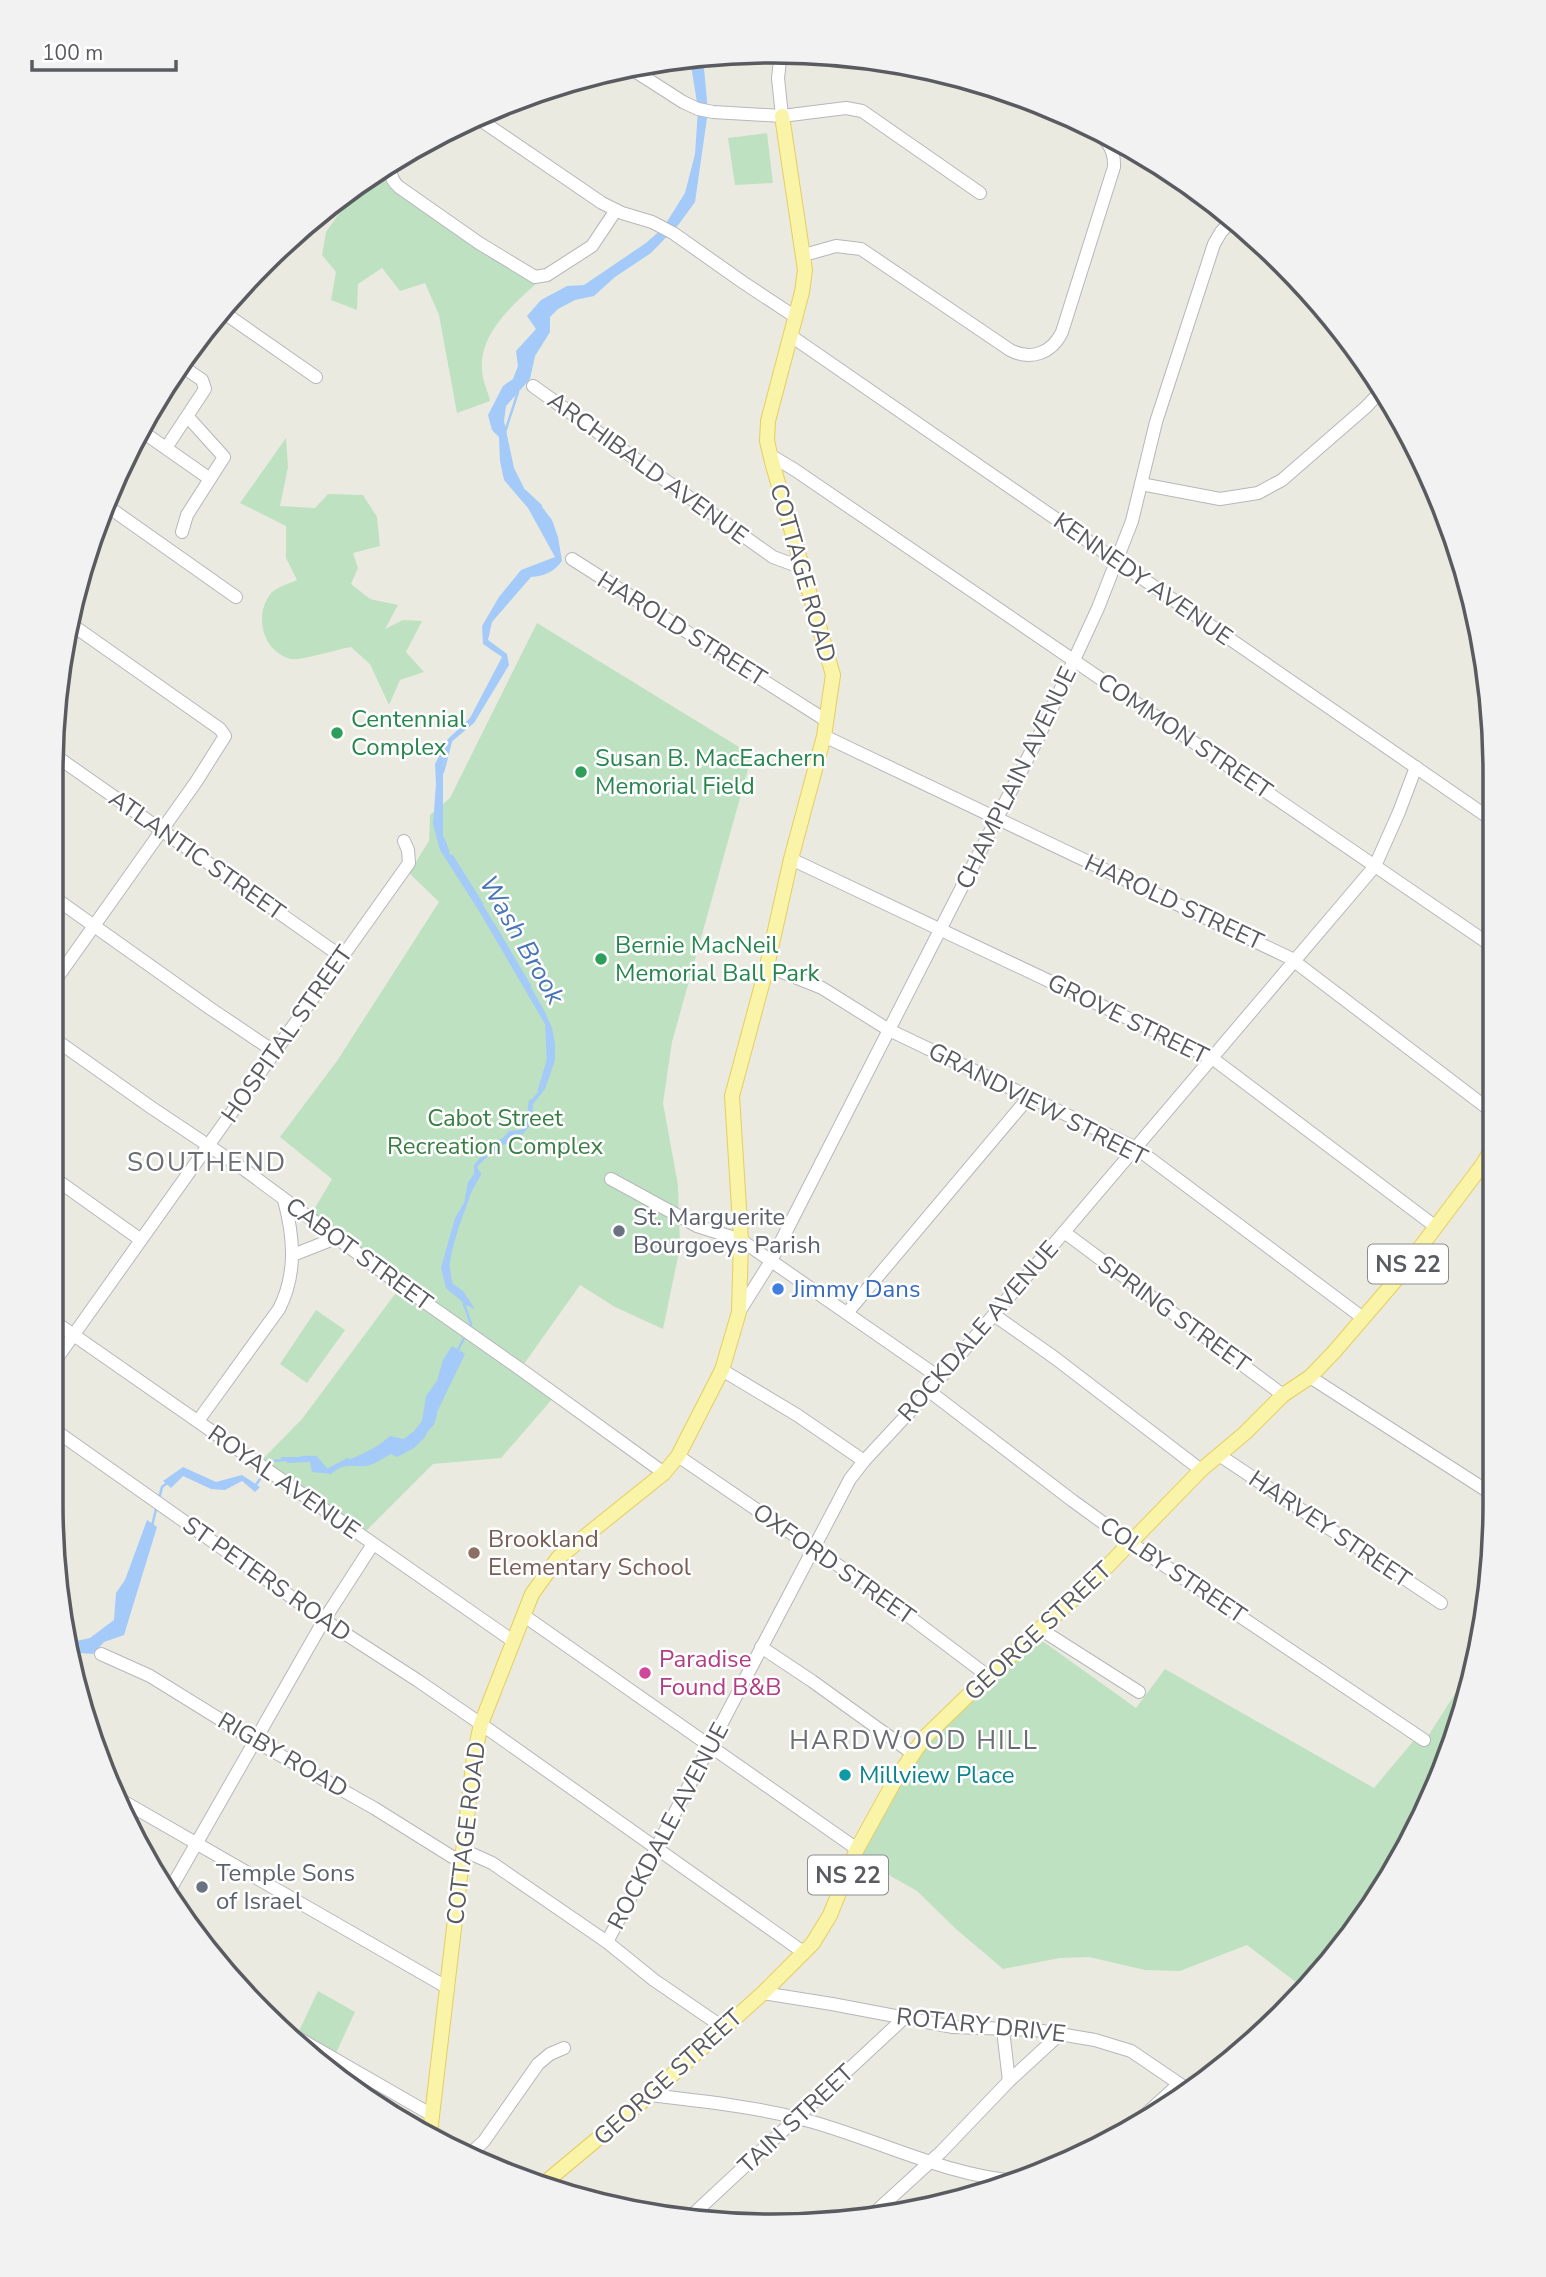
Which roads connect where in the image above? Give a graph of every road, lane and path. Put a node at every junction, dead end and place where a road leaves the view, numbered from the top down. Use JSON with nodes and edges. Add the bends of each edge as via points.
{"nodes":[{"id":1,"x":780,"y":63,"type":"edge"},
{"id":2,"x":642,"y":76,"type":"edge"},
{"id":3,"x":782,"y":116,"type":"junction"},
{"id":4,"x":486,"y":124,"type":"edge"},
{"id":5,"x":1112,"y":149,"type":"edge"},
{"id":6,"x":391,"y":175,"type":"edge"},
{"id":7,"x":980,"y":193,"type":"dead end"},
{"id":8,"x":616,"y":210,"type":"junction"},
{"id":9,"x":1226,"y":227,"type":"edge"},
{"id":10,"x":804,"y":255,"type":"junction"},
{"id":11,"x":794,"y":316,"type":"junction"},
{"id":12,"x":230,"y":317,"type":"edge"},
{"id":13,"x":791,"y":336,"type":"junction"},
{"id":14,"x":188,"y":372,"type":"dead end"},
{"id":15,"x":316,"y":377,"type":"dead end"},
{"id":16,"x":533,"y":386,"type":"dead end"},
{"id":17,"x":1374,"y":397,"type":"edge"},
{"id":18,"x":188,"y":417,"type":"junction"},
{"id":19,"x":149,"y":435,"type":"edge"},
{"id":20,"x":166,"y":448,"type":"junction"},
{"id":21,"x":770,"y":455,"type":"junction"},
{"id":22,"x":210,"y":479,"type":"junction"},
{"id":23,"x":1141,"y":484,"type":"junction"},
{"id":24,"x":114,"y":511,"type":"edge"},
{"id":25,"x":182,"y":532,"type":"dead end"},
{"id":26,"x":572,"y":559,"type":"dead end"},
{"id":27,"x":1117,"y":561,"type":"junction"},
{"id":28,"x":800,"y":567,"type":"junction"},
{"id":29,"x":236,"y":597,"type":"dead end"},
{"id":30,"x":78,"y":629,"type":"edge"},
{"id":31,"x":1074,"y":661,"type":"junction"},
{"id":32,"x":825,"y":729,"type":"junction"},
{"id":33,"x":64,"y":761,"type":"edge"},
{"id":34,"x":1416,"y":767,"type":"junction"},
{"id":35,"x":1483,"y":814,"type":"edge"},
{"id":36,"x":998,"y":819,"type":"junction"},
{"id":37,"x":162,"y":830,"type":"junction"},
{"id":38,"x":404,"y":841,"type":"dead end"},
{"id":39,"x":791,"y":859,"type":"junction"},
{"id":40,"x":1375,"y":866,"type":"junction"},
{"id":41,"x":63,"y":904,"type":"edge"},
{"id":42,"x":95,"y":926,"type":"junction"},
{"id":43,"x":941,"y":929,"type":"junction"},
{"id":44,"x":1483,"y":940,"type":"edge"},
{"id":45,"x":342,"y":957,"type":"junction"},
{"id":46,"x":1295,"y":960,"type":"junction"},
{"id":47,"x":767,"y":966,"type":"junction"},
{"id":48,"x":63,"y":970,"type":"edge"},
{"id":49,"x":889,"y":1030,"type":"junction"},
{"id":50,"x":63,"y":1045,"type":"edge"},
{"id":51,"x":275,"y":1052,"type":"junction"},
{"id":52,"x":1212,"y":1058,"type":"junction"},
{"id":53,"x":1029,"y":1097,"type":"junction"},
{"id":54,"x":1483,"y":1105,"type":"edge"},
{"id":55,"x":208,"y":1146,"type":"junction"},
{"id":56,"x":1136,"y":1148,"type":"junction"},
{"id":57,"x":1483,"y":1164,"type":"edge"},
{"id":58,"x":611,"y":1179,"type":"dead end"},
{"id":59,"x":63,"y":1184,"type":"edge"},
{"id":60,"x":284,"y":1199,"type":"junction"},
{"id":61,"x":1436,"y":1227,"type":"junction"},
{"id":62,"x":1064,"y":1232,"type":"junction"},
{"id":63,"x":336,"y":1238,"type":"junction"},
{"id":64,"x":141,"y":1240,"type":"junction"},
{"id":65,"x":741,"y":1240,"type":"junction"},
{"id":66,"x":293,"y":1255,"type":"junction"},
{"id":67,"x":771,"y":1261,"type":"junction"},
{"id":68,"x":739,"y":1312,"type":"junction"},
{"id":69,"x":847,"y":1313,"type":"junction"},
{"id":70,"x":993,"y":1315,"type":"junction"},
{"id":71,"x":1363,"y":1318,"type":"junction"},
{"id":72,"x":63,"y":1328,"type":"edge"},
{"id":73,"x":74,"y":1336,"type":"junction"},
{"id":74,"x":63,"y":1350,"type":"edge"},
{"id":75,"x":722,"y":1370,"type":"junction"},
{"id":76,"x":1310,"y":1377,"type":"junction"},
{"id":77,"x":940,"y":1378,"type":"junction"},
{"id":78,"x":929,"y":1391,"type":"junction"},
{"id":79,"x":1283,"y":1395,"type":"junction"},
{"id":80,"x":198,"y":1421,"type":"junction"},
{"id":81,"x":63,"y":1436,"type":"edge"},
{"id":82,"x":1219,"y":1455,"type":"junction"},
{"id":83,"x":678,"y":1456,"type":"junction"},
{"id":84,"x":864,"y":1461,"type":"junction"},
{"id":85,"x":1201,"y":1470,"type":"junction"},
{"id":86,"x":664,"y":1473,"type":"junction"},
{"id":87,"x":1483,"y":1488,"type":"edge"},
{"id":88,"x":1131,"y":1543,"type":"junction"},
{"id":89,"x":373,"y":1544,"type":"junction"},
{"id":90,"x":813,"y":1547,"type":"junction"},
{"id":91,"x":1441,"y":1603,"type":"dead end"},
{"id":92,"x":523,"y":1615,"type":"junction"},
{"id":93,"x":324,"y":1620,"type":"junction"},
{"id":94,"x":1040,"y":1629,"type":"junction"},
{"id":95,"x":513,"y":1641,"type":"junction"},
{"id":96,"x":761,"y":1647,"type":"junction"},
{"id":97,"x":101,"y":1654,"type":"dead end"},
{"id":98,"x":988,"y":1676,"type":"junction"},
{"id":99,"x":1139,"y":1692,"type":"dead end"},
{"id":100,"x":481,"y":1724,"type":"junction"},
{"id":101,"x":1424,"y":1740,"type":"dead end"},
{"id":102,"x":255,"y":1741,"type":"junction"},
{"id":103,"x":710,"y":1745,"type":"junction"},
{"id":104,"x":912,"y":1753,"type":"junction"},
{"id":105,"x":130,"y":1805,"type":"edge"},
{"id":106,"x":196,"y":1844,"type":"junction"},
{"id":107,"x":656,"y":1848,"type":"junction"},
{"id":108,"x":858,"y":1849,"type":"junction"},
{"id":109,"x":462,"y":1856,"type":"junction"},
{"id":110,"x":174,"y":1883,"type":"edge"},
{"id":111,"x":607,"y":1942,"type":"junction"},
{"id":112,"x":803,"y":1952,"type":"junction"},
{"id":113,"x":448,"y":1987,"type":"junction"},
{"id":114,"x":762,"y":1993,"type":"junction"},
{"id":115,"x":903,"y":2019,"type":"junction"},
{"id":116,"x":724,"y":2028,"type":"junction"},
{"id":117,"x":1003,"y":2031,"type":"junction"},
{"id":118,"x":1061,"y":2033,"type":"junction"},
{"id":119,"x":564,"y":2048,"type":"dead end"},
{"id":120,"x":322,"y":2052,"type":"edge"},
{"id":121,"x":1009,"y":2081,"type":"junction"},
{"id":122,"x":1180,"y":2085,"type":"edge"},
{"id":123,"x":650,"y":2095,"type":"junction"},
{"id":124,"x":432,"y":2115,"type":"junction"},
{"id":125,"x":797,"y":2118,"type":"junction"},
{"id":126,"x":431,"y":2126,"type":"edge"},
{"id":127,"x":476,"y":2149,"type":"edge"},
{"id":128,"x":931,"y":2161,"type":"junction"},
{"id":129,"x":997,"y":2177,"type":"edge"},
{"id":130,"x":551,"y":2178,"type":"edge"},
{"id":131,"x":883,"y":2205,"type":"edge"},
{"id":132,"x":697,"y":2209,"type":"edge"}],
"edges":[{"from":1,"to":3,"type":"street","name":"COTTAGE ROAD"},
{"from":2,"to":3,"type":"street","via":[[698,109]]},
{"from":3,"to":7,"type":"street","via":[[846,108],[862,111]]},
{"from":3,"to":10,"type":"main road","name":"COTTAGE ROAD"},
{"from":4,"to":8,"type":"street"},
{"from":5,"to":10,"type":"street","via":[[1114,167],[1062,332],[1043,352],[1025,355],[1010,350],[861,249],[836,246]]},
{"from":6,"to":8,"type":"street","via":[[399,187],[535,277],[547,275],[592,246]]},
{"from":8,"to":11,"type":"street","via":[[673,233]]},
{"from":9,"to":23,"type":"street","name":"CHAMPLAIN AVENUE","via":[[1214,244],[1156,422]]},
{"from":10,"to":11,"type":"main road","name":"COTTAGE ROAD","via":[[805,277]]},
{"from":11,"to":13,"type":"main road","name":"COTTAGE ROAD"},
{"from":12,"to":15,"type":"street"},
{"from":13,"to":21,"type":"main road","name":"COTTAGE ROAD","via":[[768,421]]},
{"from":13,"to":27,"type":"street","name":"KENNEDY AVENUE"},
{"from":14,"to":18,"type":"street","via":[[205,387]]},
{"from":16,"to":28,"type":"street","name":"ARCHIBALD AVENUE","via":[[773,557]]},
{"from":17,"to":23,"type":"street","via":[[1282,480],[1258,493],[1220,499]]},
{"from":18,"to":20,"type":"street"},
{"from":18,"to":22,"type":"street","via":[[224,457]]},
{"from":19,"to":20,"type":"street"},
{"from":20,"to":22,"type":"street"},
{"from":21,"to":28,"type":"main road","name":"COTTAGE ROAD"},
{"from":21,"to":31,"type":"street","name":"COMMON STREET"},
{"from":22,"to":25,"type":"street","via":[[187,515]]},
{"from":23,"to":27,"type":"street","name":"CHAMPLAIN AVENUE"},
{"from":24,"to":29,"type":"street"},
{"from":26,"to":32,"type":"street","name":"HAROLD STREET"},
{"from":27,"to":31,"type":"street","name":"CHAMPLAIN AVENUE"},
{"from":27,"to":34,"type":"street","name":"KENNEDY AVENUE"},
{"from":28,"to":32,"type":"main road","name":"COTTAGE ROAD","via":[[833,675]]},
{"from":30,"to":37,"type":"street","via":[[225,734]]},
{"from":31,"to":36,"type":"street","name":"CHAMPLAIN AVENUE"},
{"from":31,"to":40,"type":"street","name":"COMMON STREET"},
{"from":32,"to":36,"type":"street","name":"HAROLD STREET"},
{"from":32,"to":39,"type":"main road","name":"COTTAGE ROAD"},
{"from":33,"to":37,"type":"street","name":"ATLANTIC STREET"},
{"from":34,"to":35,"type":"street","name":"KENNEDY AVENUE"},
{"from":34,"to":40,"type":"street","name":"ROCKDALE AVENUE"},
{"from":36,"to":43,"type":"street","name":"CHAMPLAIN AVENUE"},
{"from":36,"to":46,"type":"street","name":"HAROLD STREET"},
{"from":37,"to":42,"type":"street"},
{"from":37,"to":45,"type":"street","name":"ATLANTIC STREET"},
{"from":38,"to":45,"type":"street","name":"HOSPITAL STREET","via":[[409,863]]},
{"from":39,"to":43,"type":"street","name":"GROVE STREET"},
{"from":39,"to":47,"type":"main road","name":"COTTAGE ROAD"},
{"from":40,"to":44,"type":"street","name":"COMMON STREET"},
{"from":40,"to":46,"type":"street","name":"ROCKDALE AVENUE"},
{"from":41,"to":42,"type":"street"},
{"from":42,"to":48,"type":"street"},
{"from":42,"to":51,"type":"street"},
{"from":43,"to":49,"type":"street","name":"CHAMPLAIN AVENUE"},
{"from":43,"to":52,"type":"street","name":"GROVE STREET"},
{"from":45,"to":51,"type":"street","name":"HOSPITAL STREET"},
{"from":46,"to":52,"type":"street","name":"ROCKDALE AVENUE"},
{"from":46,"to":54,"type":"street","name":"HAROLD STREET"},
{"from":47,"to":49,"type":"street","name":"GRANDVIEW STREET","via":[[835,994]]},
{"from":47,"to":65,"type":"main road","name":"COTTAGE ROAD","via":[[732,1096]]},
{"from":49,"to":53,"type":"street","name":"GRANDVIEW STREET"},
{"from":49,"to":67,"type":"street","name":"CHAMPLAIN AVENUE"},
{"from":50,"to":55,"type":"street","name":"CABOT STREET"},
{"from":51,"to":55,"type":"street","name":"HOSPITAL STREET"},
{"from":52,"to":56,"type":"street","name":"ROCKDALE AVENUE"},
{"from":52,"to":61,"type":"street","name":"GROVE STREET"},
{"from":53,"to":56,"type":"street","name":"GRANDVIEW STREET"},
{"from":53,"to":69,"type":"street"},
{"from":55,"to":60,"type":"street","name":"CABOT STREET"},
{"from":55,"to":64,"type":"street","name":"HOSPITAL STREET"},
{"from":56,"to":62,"type":"street","name":"ROCKDALE AVENUE"},
{"from":56,"to":71,"type":"street","name":"GRANDVIEW STREET"},
{"from":57,"to":61,"type":"main road","name":"GEORGE STREET","number":"NS 22"},
{"from":58,"to":65,"type":"street","via":[[697,1226]]},
{"from":59,"to":64,"type":"street"},
{"from":60,"to":63,"type":"street","name":"CABOT STREET"},
{"from":60,"to":66,"type":"street"},
{"from":61,"to":71,"type":"main road","name":"GEORGE STREET","number":"NS 22"},
{"from":62,"to":70,"type":"street","name":"ROCKDALE AVENUE"},
{"from":62,"to":79,"type":"street","name":"SPRING STREET"},
{"from":63,"to":66,"type":"street"},
{"from":63,"to":86,"type":"street","name":"CABOT STREET"},
{"from":64,"to":73,"type":"street","name":"HOSPITAL STREET"},
{"from":65,"to":67,"type":"street"},
{"from":65,"to":68,"type":"main road","name":"COTTAGE ROAD"},
{"from":66,"to":80,"type":"street","via":[[290,1283],[279,1309]]},
{"from":67,"to":68,"type":"street","name":"CHAMPLAIN AVENUE"},
{"from":67,"to":69,"type":"street"},
{"from":68,"to":75,"type":"main road","name":"COTTAGE ROAD"},
{"from":69,"to":77,"type":"street"},
{"from":70,"to":77,"type":"street","name":"ROCKDALE AVENUE"},
{"from":70,"to":85,"type":"street"},
{"from":71,"to":76,"type":"main road","name":"GEORGE STREET","number":"NS 22"},
{"from":72,"to":73,"type":"street","name":"ROYAL AVENUE"},
{"from":73,"to":74,"type":"street","name":"HOSPITAL STREET"},
{"from":73,"to":80,"type":"street","name":"ROYAL AVENUE"},
{"from":75,"to":83,"type":"main road","name":"COTTAGE ROAD"},
{"from":75,"to":84,"type":"street"},
{"from":76,"to":79,"type":"main road","name":"GEORGE STREET","number":"NS 22"},
{"from":76,"to":87,"type":"street"},
{"from":77,"to":78,"type":"street","name":"ROCKDALE AVENUE"},
{"from":78,"to":84,"type":"street","name":"ROCKDALE AVENUE"},
{"from":78,"to":88,"type":"street","name":"COLBY STREET"},
{"from":79,"to":82,"type":"main road","name":"GEORGE STREET","number":"NS 22"},
{"from":80,"to":89,"type":"street","name":"ROYAL AVENUE"},
{"from":81,"to":93,"type":"street","name":"ST PETERS ROAD"},
{"from":82,"to":85,"type":"main road","name":"GEORGE STREET","number":"NS 22"},
{"from":82,"to":91,"type":"street","name":"HARVEY STREET"},
{"from":83,"to":86,"type":"main road","name":"COTTAGE ROAD"},
{"from":83,"to":90,"type":"street","name":"OXFORD STREET"},
{"from":84,"to":90,"type":"street","name":"ROCKDALE AVENUE"},
{"from":85,"to":88,"type":"main road","name":"GEORGE STREET","number":"NS 22"},
{"from":86,"to":92,"type":"main road","name":"COTTAGE ROAD","via":[[558,1559]]},
{"from":88,"to":94,"type":"main road","name":"GEORGE STREET","number":"NS 22"},
{"from":88,"to":101,"type":"street","name":"COLBY STREET"},
{"from":89,"to":93,"type":"street"},
{"from":89,"to":95,"type":"street","name":"ROYAL AVENUE"},
{"from":90,"to":96,"type":"street","name":"ROCKDALE AVENUE"},
{"from":90,"to":98,"type":"street","name":"OXFORD STREET"},
{"from":92,"to":95,"type":"main road","name":"COTTAGE ROAD"},
{"from":92,"to":103,"type":"street"},
{"from":93,"to":100,"type":"street","name":"ST PETERS ROAD"},
{"from":93,"to":102,"type":"street"},
{"from":94,"to":98,"type":"main road","name":"GEORGE STREET","number":"NS 22"},
{"from":94,"to":99,"type":"street"},
{"from":95,"to":100,"type":"main road","name":"COTTAGE ROAD"},
{"from":96,"to":103,"type":"street","name":"ROCKDALE AVENUE"},
{"from":96,"to":104,"type":"street"},
{"from":97,"to":102,"type":"street","name":"RIGBY ROAD","via":[[150,1676]]},
{"from":98,"to":104,"type":"main road","name":"GEORGE STREET","number":"NS 22"},
{"from":100,"to":107,"type":"street","name":"ST PETERS ROAD"},
{"from":100,"to":109,"type":"main road","name":"COTTAGE ROAD"},
{"from":102,"to":106,"type":"street"},
{"from":102,"to":109,"type":"street","name":"RIGBY ROAD"},
{"from":103,"to":107,"type":"street","name":"ROCKDALE AVENUE"},
{"from":103,"to":108,"type":"street"},
{"from":104,"to":108,"type":"main road","name":"GEORGE STREET","number":"NS 22"},
{"from":105,"to":106,"type":"street"},
{"from":106,"to":110,"type":"street"},
{"from":106,"to":113,"type":"street"},
{"from":107,"to":111,"type":"street","name":"ROCKDALE AVENUE"},
{"from":107,"to":112,"type":"street","name":"ST PETERS ROAD"},
{"from":108,"to":112,"type":"main road","name":"GEORGE STREET","number":"NS 22","via":[[830,1915]]},
{"from":109,"to":111,"type":"street","name":"RIGBY ROAD","via":[[492,1863]]},
{"from":109,"to":113,"type":"main road","name":"COTTAGE ROAD"},
{"from":111,"to":116,"type":"street","name":"RIGBY ROAD"},
{"from":112,"to":114,"type":"main road","name":"GEORGE STREET","number":"NS 22"},
{"from":113,"to":124,"type":"main road","name":"COTTAGE ROAD"},
{"from":114,"to":115,"type":"street","name":"ROTARY DRIVE"},
{"from":114,"to":116,"type":"main road","name":"GEORGE STREET","number":"NS 22"},
{"from":115,"to":117,"type":"street","name":"ROTARY DRIVE"},
{"from":115,"to":125,"type":"street","name":"TAIN STREET"},
{"from":116,"to":123,"type":"main road","name":"GEORGE STREET","number":"NS 22"},
{"from":117,"to":118,"type":"street","name":"ROTARY DRIVE"},
{"from":117,"to":121,"type":"street"},
{"from":118,"to":121,"type":"street"},
{"from":118,"to":122,"type":"street","name":"ROTARY DRIVE","via":[[1131,2051]]},
{"from":119,"to":127,"type":"street","via":[[538,2064]]},
{"from":120,"to":124,"type":"street"},
{"from":121,"to":128,"type":"street"},
{"from":123,"to":125,"type":"street"},
{"from":123,"to":130,"type":"main road","name":"GEORGE STREET","number":"NS 22"},
{"from":124,"to":126,"type":"main road","name":"COTTAGE ROAD"},
{"from":125,"to":128,"type":"street"},
{"from":125,"to":132,"type":"street","name":"TAIN STREET"},
{"from":128,"to":129,"type":"street"},
{"from":128,"to":131,"type":"street"}]}
